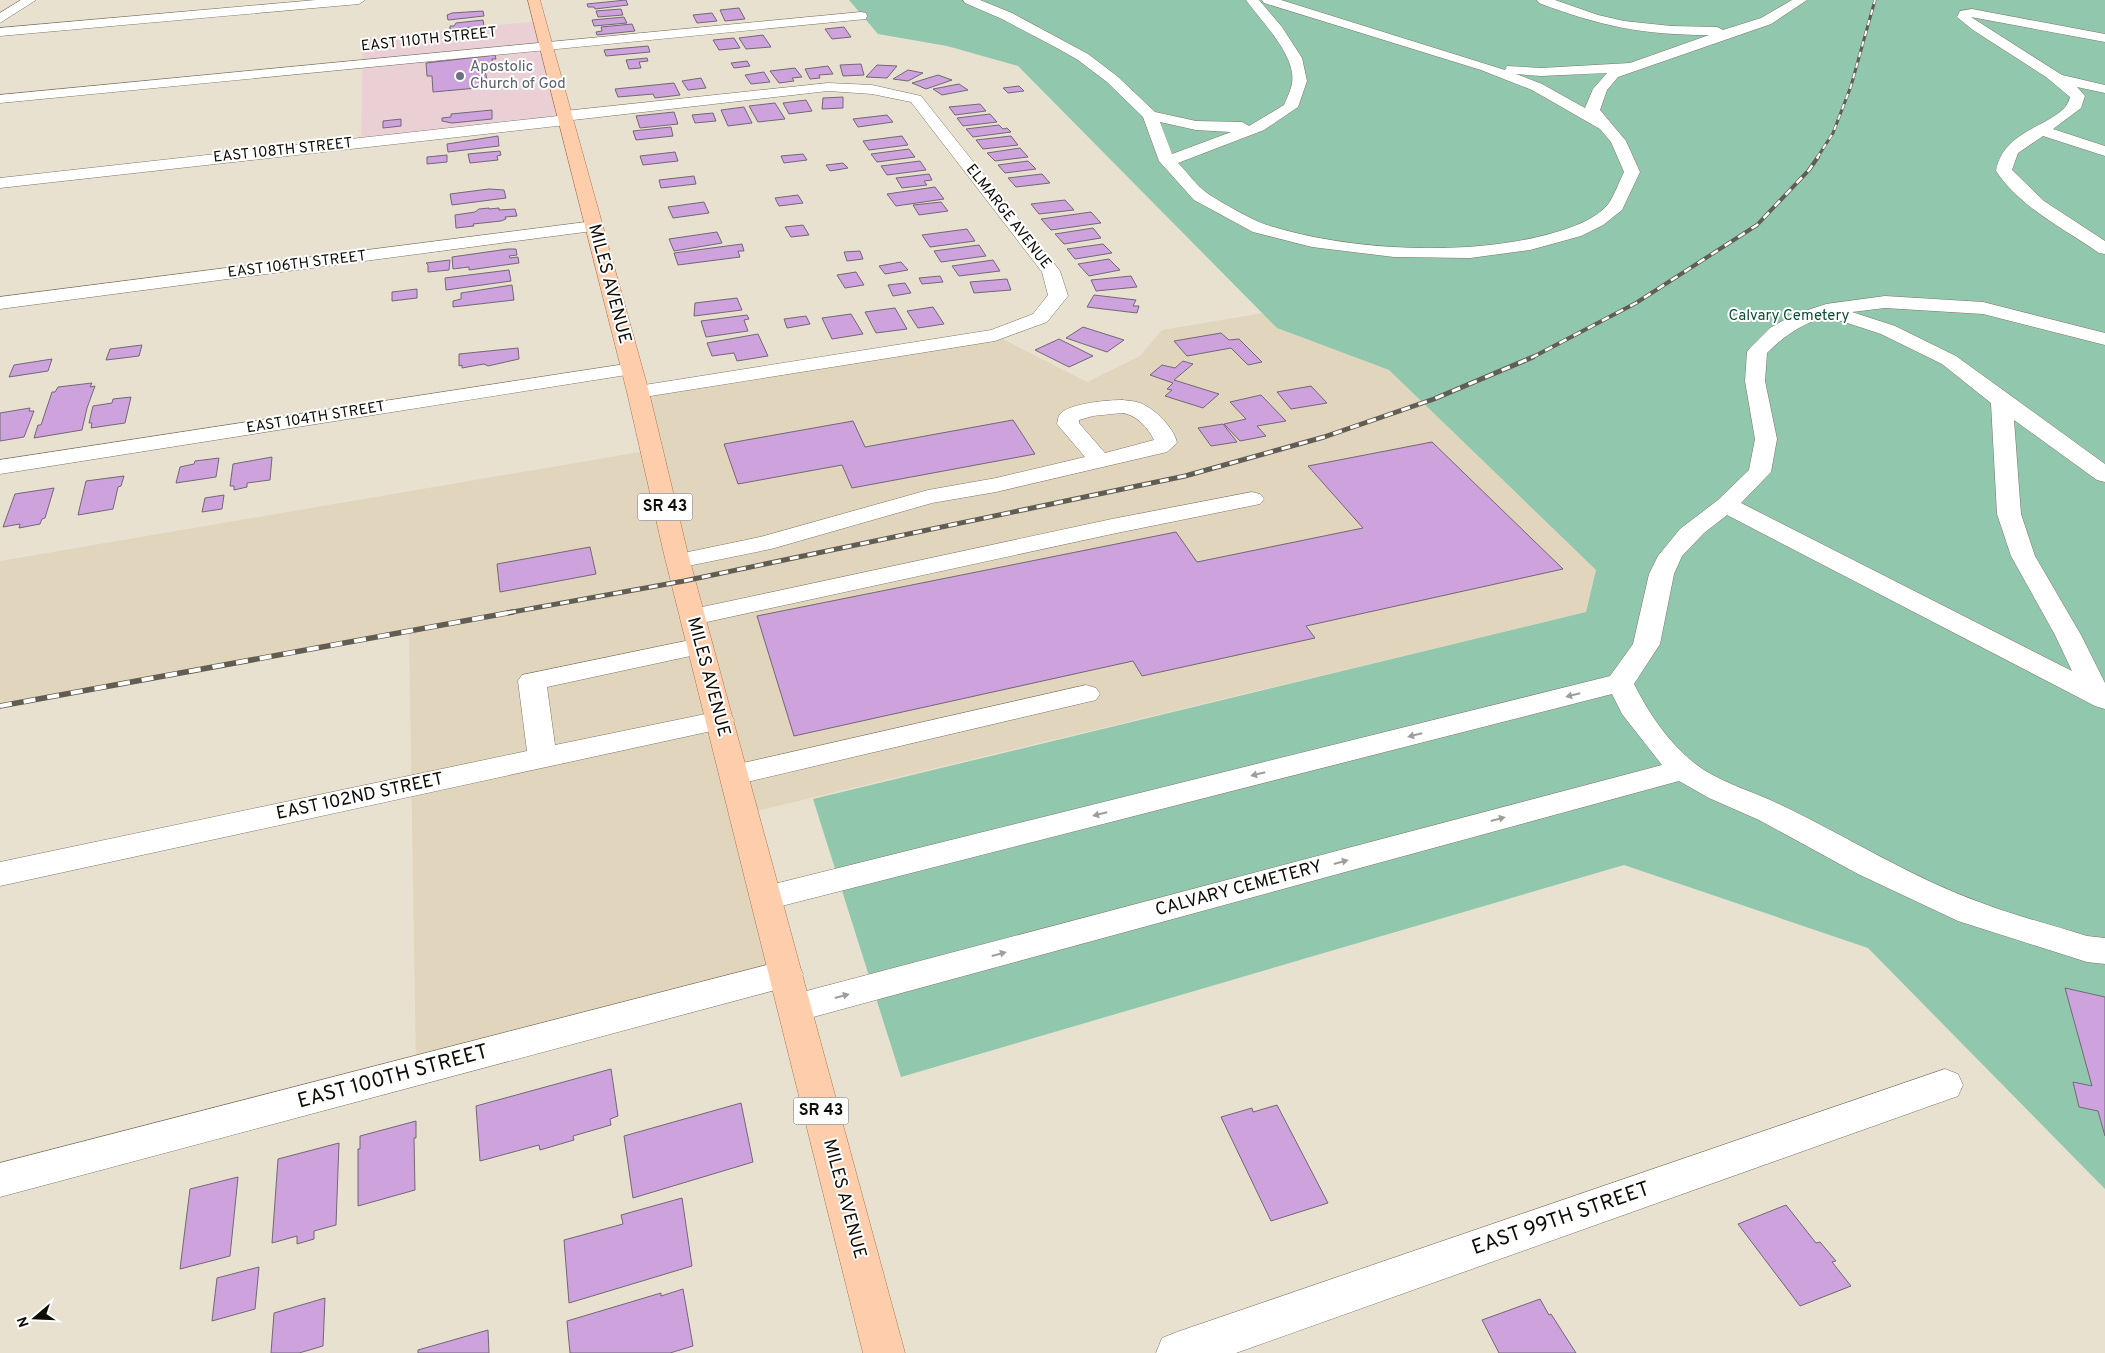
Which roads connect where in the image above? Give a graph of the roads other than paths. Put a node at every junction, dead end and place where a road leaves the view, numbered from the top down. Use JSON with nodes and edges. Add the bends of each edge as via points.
{"nodes":[{"id":1,"x":30,"y":0,"type":"edge"},
{"id":2,"x":359,"y":0,"type":"edge"},
{"id":3,"x":534,"y":0,"type":"edge"},
{"id":4,"x":969,"y":0,"type":"edge"},
{"id":5,"x":1252,"y":0,"type":"edge"},
{"id":6,"x":1268,"y":0,"type":"edge"},
{"id":7,"x":1543,"y":0,"type":"edge"},
{"id":8,"x":1801,"y":0,"type":"edge"},
{"id":9,"x":857,"y":10,"type":"dead end"},
{"id":10,"x":0,"y":19,"type":"edge"},
{"id":11,"x":1624,"y":25,"type":"junction"},
{"id":12,"x":0,"y":32,"type":"edge"},
{"id":13,"x":1731,"y":32,"type":"junction"},
{"id":14,"x":2105,"y":38,"type":"edge"},
{"id":15,"x":547,"y":46,"type":"junction"},
{"id":16,"x":1673,"y":54,"type":"junction"},
{"id":17,"x":1486,"y":67,"type":"junction"},
{"id":18,"x":1634,"y":67,"type":"junction"},
{"id":19,"x":2060,"y":79,"type":"junction"},
{"id":20,"x":2105,"y":89,"type":"edge"},
{"id":21,"x":0,"y":99,"type":"edge"},
{"id":22,"x":1150,"y":115,"type":"junction"},
{"id":23,"x":566,"y":118,"type":"junction"},
{"id":24,"x":1261,"y":126,"type":"junction"},
{"id":25,"x":1606,"y":126,"type":"junction"},
{"id":26,"x":2041,"y":130,"type":"junction"},
{"id":27,"x":2105,"y":151,"type":"edge"},
{"id":28,"x":1167,"y":162,"type":"junction"},
{"id":29,"x":0,"y":183,"type":"edge"},
{"id":30,"x":594,"y":226,"type":"junction"},
{"id":31,"x":2105,"y":249,"type":"edge"},
{"id":32,"x":0,"y":303,"type":"edge"},
{"id":33,"x":1826,"y":310,"type":"junction"},
{"id":34,"x":2105,"y":339,"type":"edge"},
{"id":35,"x":632,"y":369,"type":"junction"},
{"id":36,"x":638,"y":392,"type":"junction"},
{"id":37,"x":2002,"y":400,"type":"junction"},
{"id":38,"x":1100,"y":461,"type":"dead end"},
{"id":39,"x":0,"y":467,"type":"edge"},
{"id":40,"x":2105,"y":475,"type":"edge"},
{"id":41,"x":1252,"y":499,"type":"dead end"},
{"id":42,"x":1726,"y":505,"type":"junction"},
{"id":43,"x":678,"y":561,"type":"junction"},
{"id":44,"x":693,"y":617,"type":"junction"},
{"id":45,"x":700,"y":646,"type":"junction"},
{"id":46,"x":1620,"y":683,"type":"junction"},
{"id":47,"x":1086,"y":694,"type":"dead end"},
{"id":48,"x":2101,"y":698,"type":"edge"},
{"id":49,"x":720,"y":720,"type":"junction"},
{"id":50,"x":542,"y":758,"type":"junction"},
{"id":51,"x":1683,"y":770,"type":"junction"},
{"id":52,"x":734,"y":775,"type":"junction"},
{"id":53,"x":0,"y":874,"type":"edge"},
{"id":54,"x":766,"y":898,"type":"junction"},
{"id":55,"x":2105,"y":951,"type":"edge"},
{"id":56,"x":790,"y":991,"type":"junction"},
{"id":57,"x":1945,"y":1085,"type":"dead end"},
{"id":58,"x":0,"y":1180,"type":"edge"},
{"id":59,"x":884,"y":1353,"type":"edge"},
{"id":60,"x":1177,"y":1353,"type":"edge"}],
"edges":[{"from":1,"to":10,"type":"street"},
{"from":2,"to":12,"type":"street"},
{"from":3,"to":15,"type":"main road","name":"MILES AVENUE","number":"SR 43"},
{"from":4,"to":22,"type":"street","via":[[1007,16],[1083,57]]},
{"from":5,"to":24,"type":"street","via":[[1277,30],[1294,58],[1300,81],[1291,108]]},
{"from":6,"to":17,"type":"street"},
{"from":7,"to":11,"type":"street"},
{"from":8,"to":13,"type":"street","via":[[1766,21]]},
{"from":9,"to":15,"type":"street","name":"EAST 110TH STREET"},
{"from":11,"to":13,"type":"street"},
{"from":11,"to":16,"type":"street","via":[[1650,37]]},
{"from":13,"to":16,"type":"street"},
{"from":14,"to":19,"type":"street","via":[[1993,16],[1964,14],[1963,17],[1981,30]]},
{"from":15,"to":21,"type":"street","name":"EAST 110TH STREET"},
{"from":15,"to":23,"type":"main road","name":"MILES AVENUE","number":"SR 43"},
{"from":16,"to":18,"type":"street"},
{"from":17,"to":18,"type":"street","via":[[1541,72]]},
{"from":17,"to":25,"type":"street","via":[[1537,87]]},
{"from":18,"to":25,"type":"street","via":[[1613,74],[1600,89],[1592,110]]},
{"from":19,"to":20,"type":"street"},
{"from":19,"to":26,"type":"street","via":[[2078,96],[2076,105]]},
{"from":22,"to":24,"type":"street","via":[[1186,125]]},
{"from":22,"to":28,"type":"street"},
{"from":23,"to":29,"type":"street","name":"EAST 108TH STREET"},
{"from":23,"to":30,"type":"main road","name":"MILES AVENUE","number":"SR 43"},
{"from":23,"to":36,"type":"street","name":"ELMARGE AVENUE","via":[[828,87],[888,90],[916,99],[1051,270],[1058,296],[1040,318],[995,335]]},
{"from":24,"to":28,"type":"street"},
{"from":25,"to":28,"type":"street","via":[[1618,141],[1632,172],[1616,206],[1575,232],[1530,245],[1470,253],[1394,252],[1318,243],[1259,228],[1200,196]]},
{"from":26,"to":27,"type":"street"},
{"from":26,"to":31,"type":"street","via":[[2018,142],[2005,159],[2004,171],[2016,188],[2039,206]]},
{"from":30,"to":32,"type":"street","name":"EAST 106TH STREET"},
{"from":30,"to":35,"type":"main road","name":"MILES AVENUE","number":"SR 43"},
{"from":33,"to":34,"type":"street","via":[[1885,302],[1983,308]]},
{"from":33,"to":37,"type":"street","via":[[1888,330],[1949,360]]},
{"from":33,"to":42,"type":"street","via":[[1800,318],[1777,332],[1757,352],[1755,380],[1766,439],[1760,472]]},
{"from":35,"to":36,"type":"main road","name":"MILES AVENUE","number":"SR 43"},
{"from":35,"to":39,"type":"street","name":"EAST 104TH STREET"},
{"from":36,"to":43,"type":"main road","name":"MILES AVENUE","number":"SR 43"},
{"from":37,"to":40,"type":"street"},
{"from":37,"to":48,"type":"street","via":[[2009,514],[2023,556]]},
{"from":38,"to":43,"type":"street","via":[[928,497],[762,544]]},
{"from":41,"to":44,"type":"street","via":[[1144,518]]},
{"from":42,"to":46,"type":"street","via":[[1696,525],[1669,557],[1658,589],[1649,638],[1639,659]]},
{"from":42,"to":48,"type":"street"},
{"from":43,"to":44,"type":"main road","name":"MILES AVENUE","number":"SR 43"},
{"from":44,"to":45,"type":"main road","name":"MILES AVENUE","number":"SR 43"},
{"from":45,"to":49,"type":"main road","name":"MILES AVENUE","number":"SR 43"},
{"from":45,"to":50,"type":"street","via":[[532,681]]},
{"from":46,"to":51,"type":"street","via":[[1632,707]]},
{"from":46,"to":54,"type":"street","one_way":true},
{"from":47,"to":52,"type":"street"},
{"from":49,"to":50,"type":"street","name":"EAST 102ND STREET"},
{"from":49,"to":52,"type":"main road","name":"MILES AVENUE","number":"SR 43"},
{"from":50,"to":53,"type":"street","name":"EAST 102ND STREET"},
{"from":51,"to":55,"type":"street","via":[[1720,792],[1770,812],[1869,866],[1970,912],[2088,949]]},
{"from":56,"to":51,"type":"street","name":"CALVARY CEMETERY","one_way":true},
{"from":52,"to":54,"type":"main road","name":"MILES AVENUE","number":"SR 43"},
{"from":54,"to":56,"type":"main road","name":"MILES AVENUE","number":"SR 43"},
{"from":56,"to":58,"type":"street","name":"EAST 100TH STREET"},
{"from":56,"to":59,"type":"main road","name":"MILES AVENUE","number":"SR 43"},
{"from":57,"to":60,"type":"street","name":"EAST 99TH STREET"}]}
